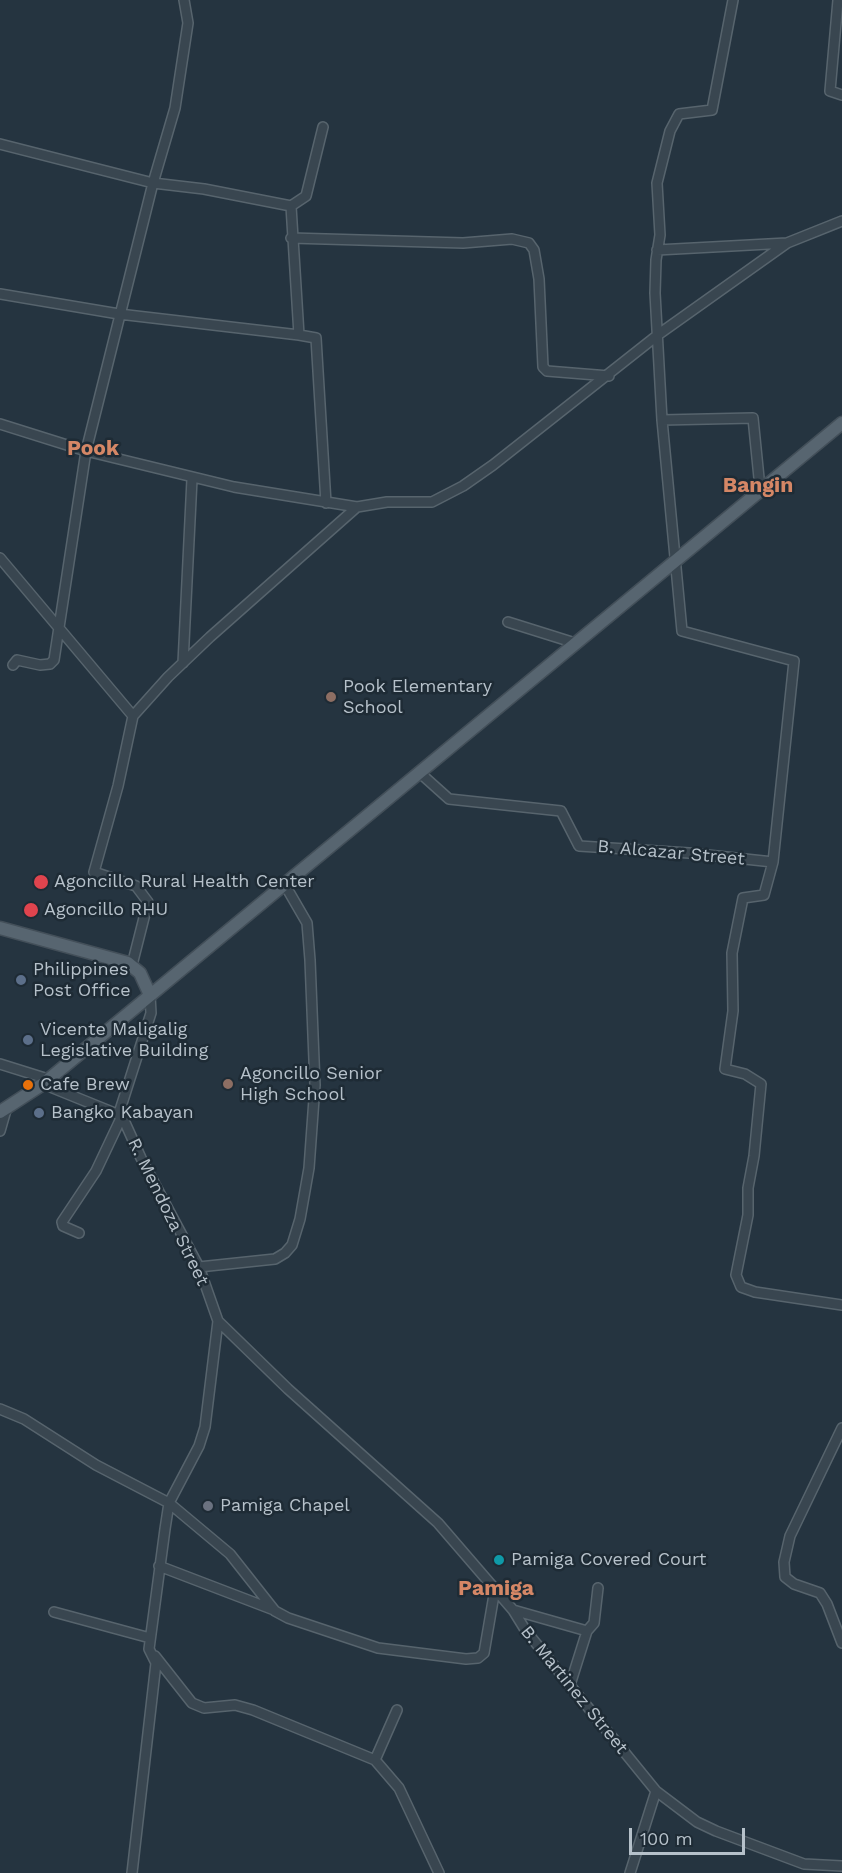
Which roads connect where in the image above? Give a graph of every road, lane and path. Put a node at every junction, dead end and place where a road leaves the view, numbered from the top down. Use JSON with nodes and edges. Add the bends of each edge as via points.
{"nodes":[{"id":1,"x":184,"y":0,"type":"edge"},
{"id":2,"x":733,"y":0,"type":"edge"},
{"id":3,"x":838,"y":0,"type":"edge"},
{"id":4,"x":842,"y":95,"type":"edge"},
{"id":5,"x":323,"y":127,"type":"dead end"},
{"id":6,"x":0,"y":144,"type":"edge"},
{"id":7,"x":153,"y":183,"type":"junction"},
{"id":8,"x":291,"y":206,"type":"junction"},
{"id":9,"x":842,"y":221,"type":"edge"},
{"id":10,"x":291,"y":238,"type":"junction"},
{"id":11,"x":787,"y":243,"type":"junction"},
{"id":12,"x":657,"y":250,"type":"junction"},
{"id":13,"x":0,"y":294,"type":"edge"},
{"id":14,"x":119,"y":314,"type":"junction"},
{"id":15,"x":659,"y":334,"type":"junction"},
{"id":16,"x":299,"y":335,"type":"junction"},
{"id":17,"x":609,"y":376,"type":"junction"},
{"id":18,"x":662,"y":420,"type":"junction"},
{"id":19,"x":842,"y":423,"type":"edge"},
{"id":20,"x":0,"y":424,"type":"edge"},
{"id":21,"x":86,"y":451,"type":"junction"},
{"id":22,"x":192,"y":478,"type":"junction"},
{"id":23,"x":760,"y":488,"type":"junction"},
{"id":24,"x":326,"y":503,"type":"junction"},
{"id":25,"x":357,"y":507,"type":"junction"},
{"id":26,"x":677,"y":557,"type":"junction"},
{"id":27,"x":0,"y":558,"type":"edge"},
{"id":28,"x":508,"y":622,"type":"dead end"},
{"id":29,"x":57,"y":627,"type":"junction"},
{"id":30,"x":575,"y":643,"type":"junction"},
{"id":31,"x":183,"y":663,"type":"junction"},
{"id":32,"x":13,"y":665,"type":"dead end"},
{"id":33,"x":133,"y":716,"type":"junction"},
{"id":34,"x":420,"y":773,"type":"junction"},
{"id":35,"x":773,"y":862,"type":"junction"},
{"id":36,"x":285,"y":885,"type":"junction"},
{"id":37,"x":1,"y":931,"type":"edge"},
{"id":38,"x":132,"y":965,"type":"junction"},
{"id":39,"x":150,"y":995,"type":"junction"},
{"id":40,"x":0,"y":1064,"type":"edge"},
{"id":41,"x":45,"y":1082,"type":"junction"},
{"id":42,"x":3,"y":1111,"type":"edge"},
{"id":43,"x":121,"y":1114,"type":"junction"},
{"id":44,"x":0,"y":1131,"type":"edge"},
{"id":45,"x":79,"y":1233,"type":"dead end"},
{"id":46,"x":199,"y":1267,"type":"junction"},
{"id":47,"x":842,"y":1305,"type":"edge"},
{"id":48,"x":219,"y":1321,"type":"junction"},
{"id":49,"x":0,"y":1409,"type":"edge"},
{"id":50,"x":842,"y":1428,"type":"edge"},
{"id":51,"x":169,"y":1503,"type":"junction"},
{"id":52,"x":159,"y":1566,"type":"junction"},
{"id":53,"x":598,"y":1588,"type":"dead end"},
{"id":54,"x":495,"y":1589,"type":"junction"},
{"id":55,"x":513,"y":1610,"type":"junction"},
{"id":56,"x":275,"y":1611,"type":"junction"},
{"id":57,"x":54,"y":1612,"type":"dead end"},
{"id":58,"x":587,"y":1631,"type":"junction"},
{"id":59,"x":150,"y":1638,"type":"junction"},
{"id":60,"x":842,"y":1643,"type":"edge"},
{"id":61,"x":149,"y":1649,"type":"junction"},
{"id":62,"x":570,"y":1685,"type":"junction"},
{"id":63,"x":398,"y":1710,"type":"dead end"},
{"id":64,"x":375,"y":1760,"type":"junction"},
{"id":65,"x":656,"y":1791,"type":"junction"},
{"id":66,"x":842,"y":1866,"type":"edge"},
{"id":67,"x":132,"y":1873,"type":"edge"},
{"id":68,"x":439,"y":1873,"type":"edge"},
{"id":69,"x":630,"y":1873,"type":"edge"}],
"edges":[{"from":1,"to":7,"type":"street","via":[[188,23],[175,108]]},
{"from":2,"to":12,"type":"street","via":[[712,110],[679,114],[670,130],[657,183]]},
{"from":3,"to":4,"type":"street","via":[[830,91]]},
{"from":5,"to":8,"type":"street","via":[[306,196]]},
{"from":6,"to":7,"type":"street"},
{"from":7,"to":8,"type":"street"},
{"from":7,"to":14,"type":"street"},
{"from":8,"to":10,"type":"street"},
{"from":9,"to":11,"type":"street"},
{"from":10,"to":16,"type":"street"},
{"from":10,"to":17,"type":"street","via":[[463,243],[512,239],[529,243],[539,279],[543,368]]},
{"from":11,"to":12,"type":"street"},
{"from":11,"to":15,"type":"street"},
{"from":12,"to":15,"type":"street","via":[[655,293]]},
{"from":13,"to":14,"type":"street"},
{"from":14,"to":16,"type":"street"},
{"from":14,"to":21,"type":"street"},
{"from":15,"to":17,"type":"street"},
{"from":15,"to":18,"type":"street"},
{"from":16,"to":24,"type":"street","via":[[316,338]]},
{"from":17,"to":25,"type":"street","via":[[463,486],[432,502]]},
{"from":18,"to":23,"type":"street","via":[[753,418]]},
{"from":18,"to":26,"type":"street"},
{"from":19,"to":23,"type":"main road"},
{"from":20,"to":21,"type":"street"},
{"from":21,"to":22,"type":"street"},
{"from":21,"to":29,"type":"street"},
{"from":22,"to":24,"type":"street"},
{"from":22,"to":31,"type":"street"},
{"from":23,"to":26,"type":"main road"},
{"from":24,"to":25,"type":"street"},
{"from":25,"to":31,"type":"street"},
{"from":26,"to":30,"type":"main road"},
{"from":26,"to":35,"type":"street","via":[[682,631],[794,661]]},
{"from":27,"to":29,"type":"street"},
{"from":28,"to":30,"type":"street"},
{"from":29,"to":32,"type":"street","via":[[54,660],[50,664],[17,660]]},
{"from":29,"to":33,"type":"street"},
{"from":30,"to":34,"type":"main road"},
{"from":31,"to":33,"type":"street"},
{"from":33,"to":38,"type":"street","via":[[94,872],[136,886],[148,902]]},
{"from":34,"to":35,"type":"street","name":"B. Alcazar Street","via":[[449,799],[561,811],[579,846]]},
{"from":34,"to":36,"type":"main road"},
{"from":35,"to":47,"type":"street","via":[[764,895],[743,898],[732,953],[733,1011],[725,1069],[746,1074],[761,1084],[748,1215],[736,1275],[741,1287],[755,1292]]},
{"from":36,"to":39,"type":"main road"},
{"from":36,"to":46,"type":"street","via":[[307,923],[310,960],[315,1085],[309,1168],[300,1219],[292,1245],[275,1259]]},
{"from":37,"to":38,"type":"main road"},
{"from":38,"to":39,"type":"main road"},
{"from":39,"to":41,"type":"main road"},
{"from":39,"to":43,"type":"street","via":[[151,1013]]},
{"from":40,"to":41,"type":"street"},
{"from":41,"to":42,"type":"main road"},
{"from":41,"to":43,"type":"street"},
{"from":42,"to":44,"type":"street"},
{"from":43,"to":45,"type":"street","via":[[96,1171],[62,1222]]},
{"from":43,"to":46,"type":"street","name":"R. Mendoza Street"},
{"from":46,"to":48,"type":"street","name":"R. Mendoza Street"},
{"from":48,"to":51,"type":"street","via":[[205,1427]]},
{"from":48,"to":54,"type":"street","name":"B. Martinez Street","via":[[288,1389],[438,1523]]},
{"from":49,"to":51,"type":"street"},
{"from":50,"to":60,"type":"street","via":[[790,1536],[784,1562],[785,1577],[824,1599]]},
{"from":51,"to":52,"type":"street"},
{"from":51,"to":56,"type":"street","via":[[230,1554]]},
{"from":52,"to":56,"type":"street"},
{"from":52,"to":59,"type":"street"},
{"from":53,"to":58,"type":"street","via":[[594,1623]]},
{"from":54,"to":55,"type":"street","name":"B. Martinez Street"},
{"from":54,"to":56,"type":"street","via":[[484,1653],[478,1658],[378,1648]]},
{"from":55,"to":58,"type":"street"},
{"from":55,"to":62,"type":"street","name":"B. Martinez Street"},
{"from":57,"to":59,"type":"street"},
{"from":58,"to":62,"type":"street"},
{"from":59,"to":61,"type":"street"},
{"from":61,"to":64,"type":"street","via":[[192,1703],[204,1708],[235,1706],[253,1710]]},
{"from":61,"to":67,"type":"street","via":[[156,1663]]},
{"from":62,"to":65,"type":"street","name":"B. Martinez Street"},
{"from":63,"to":64,"type":"street"},
{"from":64,"to":68,"type":"street","via":[[399,1788]]},
{"from":65,"to":66,"type":"street","name":"B. Martinez Street","via":[[697,1822],[716,1831],[804,1864]]},
{"from":65,"to":69,"type":"street"}]}
